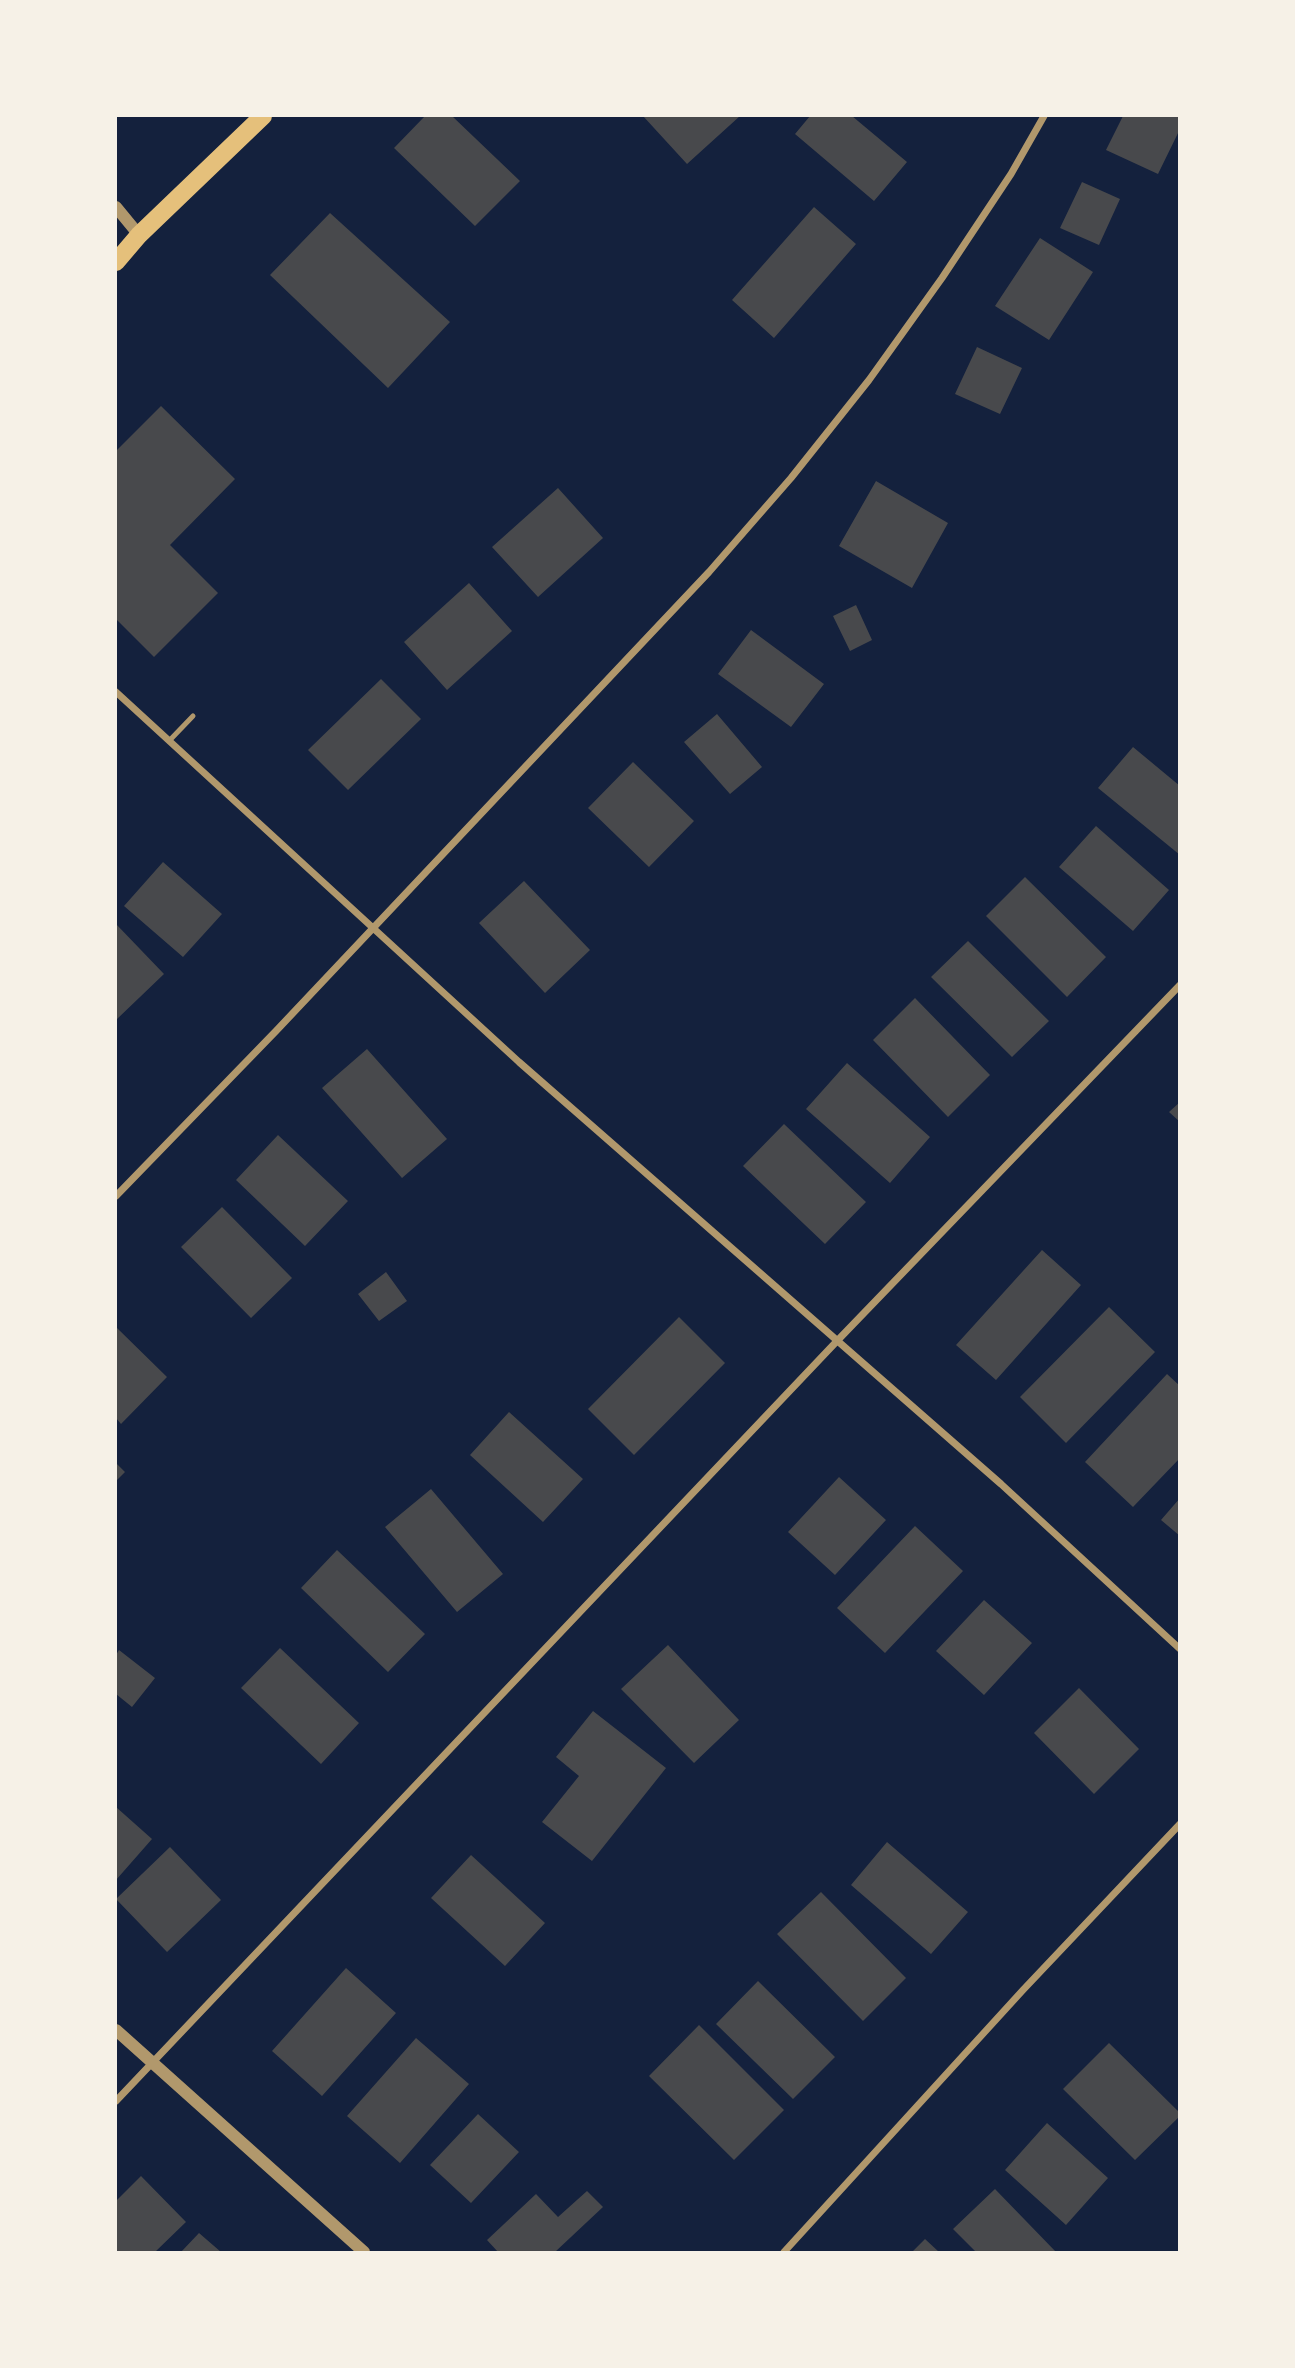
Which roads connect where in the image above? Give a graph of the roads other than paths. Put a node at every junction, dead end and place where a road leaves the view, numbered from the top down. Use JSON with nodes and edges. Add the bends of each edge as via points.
{"nodes":[{"id":1,"x":263,"y":116,"type":"edge"},
{"id":2,"x":1044,"y":116,"type":"edge"},
{"id":3,"x":116,"y":207,"type":"edge"},
{"id":4,"x":139,"y":235,"type":"junction"},
{"id":5,"x":116,"y":262,"type":"edge"},
{"id":6,"x":116,"y":692,"type":"edge"},
{"id":7,"x":193,"y":716,"type":"dead end"},
{"id":8,"x":169,"y":741,"type":"junction"},
{"id":9,"x":373,"y":927,"type":"junction"},
{"id":10,"x":1180,"y":985,"type":"edge"},
{"id":11,"x":116,"y":1196,"type":"edge"},
{"id":12,"x":837,"y":1341,"type":"junction"},
{"id":13,"x":1180,"y":1649,"type":"edge"},
{"id":14,"x":1180,"y":1824,"type":"edge"},
{"id":15,"x":116,"y":2030,"type":"edge"},
{"id":16,"x":153,"y":2063,"type":"junction"},
{"id":17,"x":116,"y":2101,"type":"edge"},
{"id":18,"x":364,"y":2252,"type":"edge"},
{"id":19,"x":784,"y":2252,"type":"edge"}],
"edges":[{"from":1,"to":4,"type":"main road"},
{"from":2,"to":9,"type":"street","via":[[942,278],[792,478]]},
{"from":3,"to":4,"type":"street"},
{"from":4,"to":5,"type":"main road"},
{"from":6,"to":8,"type":"street"},
{"from":7,"to":8,"type":"lane"},
{"from":8,"to":9,"type":"street"},
{"from":9,"to":11,"type":"street"},
{"from":9,"to":12,"type":"street","via":[[519,1062]]},
{"from":10,"to":12,"type":"street"},
{"from":12,"to":13,"type":"street"},
{"from":12,"to":16,"type":"street"},
{"from":14,"to":19,"type":"street"},
{"from":15,"to":16,"type":"street"},
{"from":16,"to":17,"type":"street"},
{"from":16,"to":18,"type":"street"}]}
